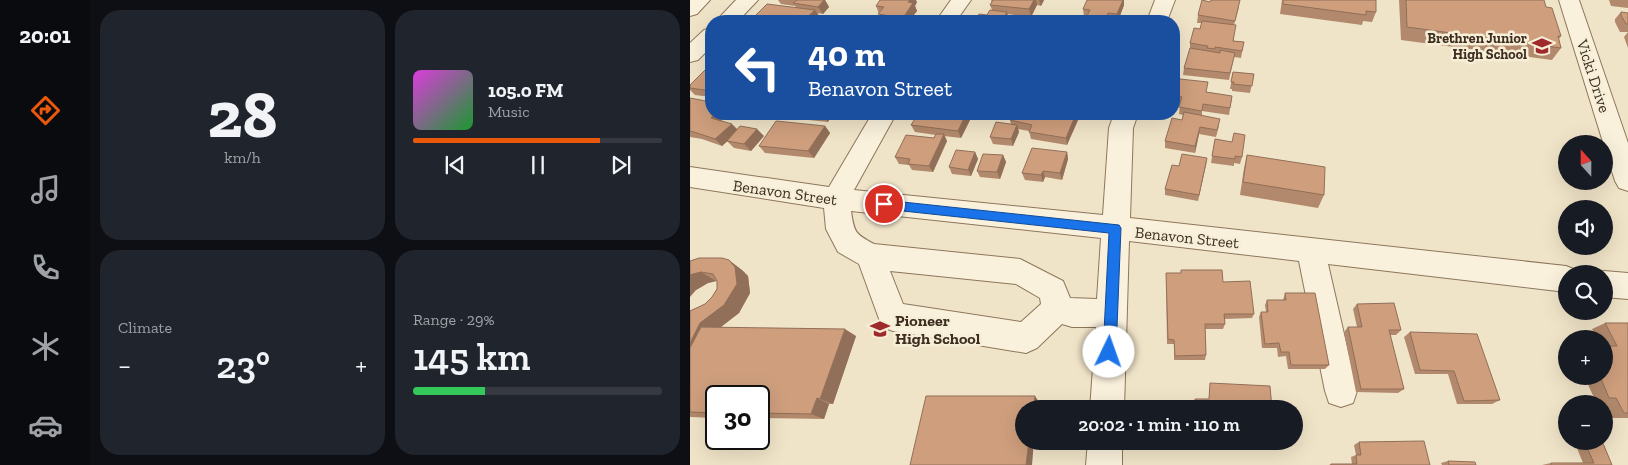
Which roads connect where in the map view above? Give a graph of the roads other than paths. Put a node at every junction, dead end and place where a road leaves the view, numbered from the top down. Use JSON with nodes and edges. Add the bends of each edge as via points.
{"nodes":[{"id":1,"x":700,"y":0,"type":"edge"},
{"id":2,"x":748,"y":0,"type":"edge"},
{"id":3,"x":961,"y":0,"type":"edge"},
{"id":4,"x":1164,"y":0,"type":"edge"},
{"id":5,"x":1569,"y":0,"type":"edge"},
{"id":6,"x":690,"y":10,"type":"edge"},
{"id":7,"x":732,"y":15,"type":"edge"},
{"id":8,"x":950,"y":15,"type":"edge"},
{"id":9,"x":1159,"y":15,"type":"edge"},
{"id":10,"x":705,"y":41,"type":"edge"},
{"id":11,"x":690,"y":55,"type":"edge"},
{"id":12,"x":1618,"y":117,"type":"edge"},
{"id":13,"x":881,"y":120,"type":"edge"},
{"id":14,"x":1124,"y":120,"type":"edge"},
{"id":15,"x":1626,"y":167,"type":"edge"},
{"id":16,"x":690,"y":177,"type":"edge"},
{"id":17,"x":836,"y":199,"type":"junction"},
{"id":18,"x":1115,"y":228,"type":"junction"},
{"id":19,"x":1311,"y":251,"type":"junction"},
{"id":20,"x":870,"y":256,"type":"junction"},
{"id":21,"x":1558,"y":278,"type":"edge"},
{"id":22,"x":1613,"y":285,"type":"edge"},
{"id":23,"x":1628,"y":286,"type":"edge"},
{"id":24,"x":1057,"y":310,"type":"junction"},
{"id":25,"x":1111,"y":313,"type":"junction"},
{"id":26,"x":1340,"y":391,"type":"dead end"},
{"id":27,"x":1107,"y":400,"type":"edge"},
{"id":28,"x":1105,"y":450,"type":"edge"},
{"id":29,"x":1104,"y":465,"type":"edge"}],
"edges":[{"from":1,"to":6,"type":"street"},
{"from":2,"to":7,"type":"street"},
{"from":3,"to":8,"type":"street"},
{"from":4,"to":9,"type":"street"},
{"from":5,"to":12,"type":"street","name":"Vicki Drive"},
{"from":10,"to":11,"type":"street"},
{"from":12,"to":15,"type":"street","name":"Vicki Drive"},
{"from":13,"to":17,"type":"street"},
{"from":14,"to":18,"type":"street"},
{"from":16,"to":17,"type":"street","name":"Benavon Street"},
{"from":17,"to":18,"type":"street","name":"Benavon Street"},
{"from":17,"to":20,"type":"street","via":[[840,229],[848,244]]},
{"from":18,"to":19,"type":"street","name":"Benavon Street"},
{"from":18,"to":25,"type":"street"},
{"from":19,"to":21,"type":"street","name":"Benavon Street"},
{"from":19,"to":26,"type":"street"},
{"from":20,"to":24,"type":"street","via":[[1020,272],[1053,290]]},
{"from":20,"to":24,"type":"street","via":[[893,317],[1026,338]]},
{"from":22,"to":23,"type":"street"},
{"from":24,"to":25,"type":"street"},
{"from":25,"to":27,"type":"street"},
{"from":28,"to":29,"type":"street"}]}
